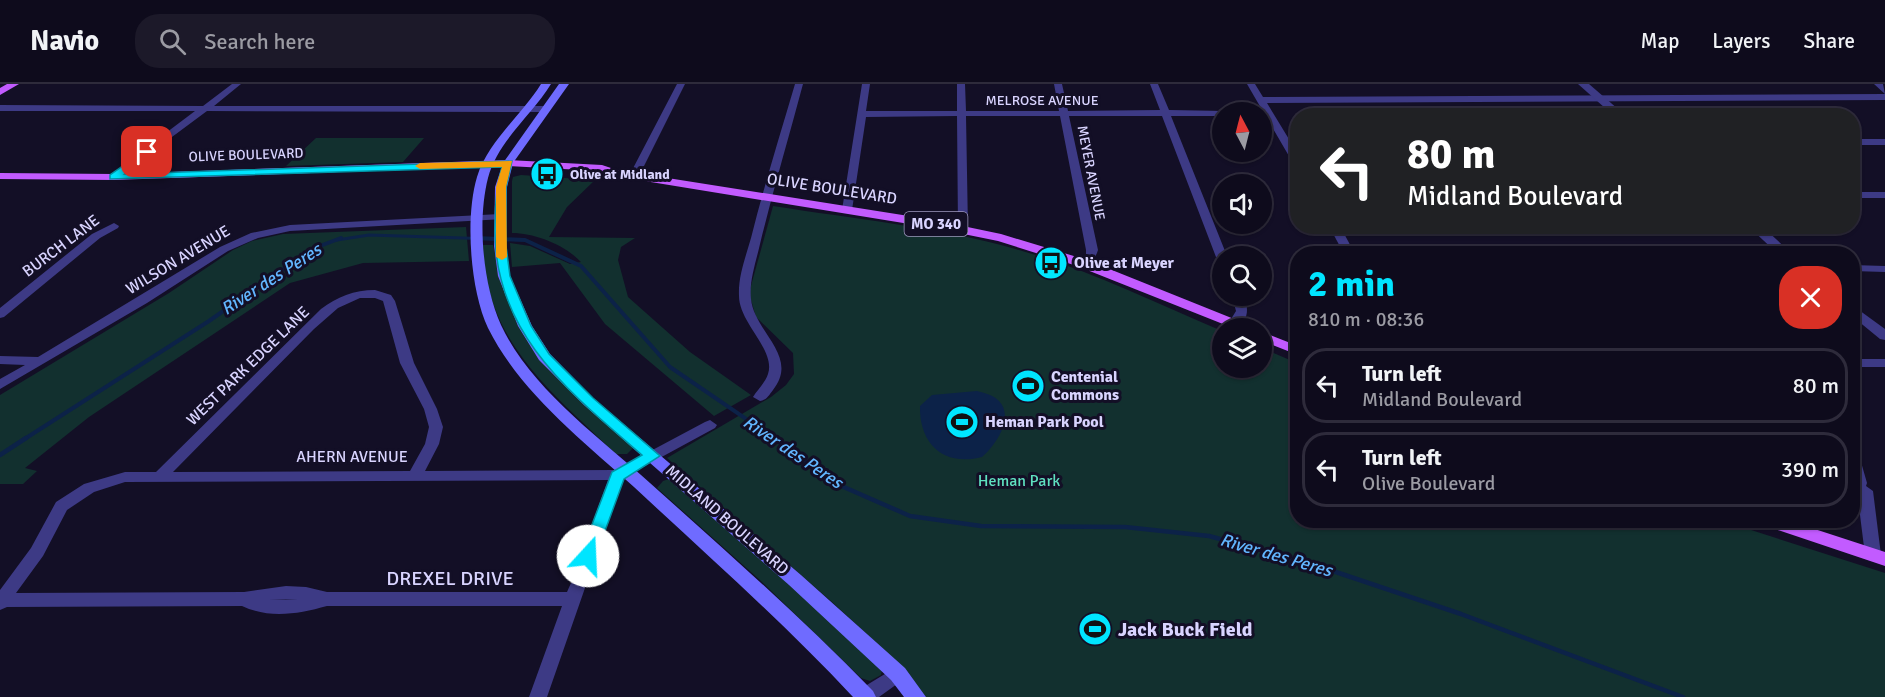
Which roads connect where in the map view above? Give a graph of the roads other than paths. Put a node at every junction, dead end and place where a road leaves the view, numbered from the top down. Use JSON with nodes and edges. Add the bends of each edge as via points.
{"nodes":[{"id":1,"x":14,"y":84,"type":"edge"},
{"id":2,"x":237,"y":84,"type":"edge"},
{"id":3,"x":546,"y":84,"type":"edge"},
{"id":4,"x":564,"y":84,"type":"edge"},
{"id":5,"x":681,"y":84,"type":"edge"},
{"id":6,"x":800,"y":84,"type":"edge"},
{"id":7,"x":866,"y":84,"type":"edge"},
{"id":8,"x":961,"y":84,"type":"edge"},
{"id":9,"x":1058,"y":84,"type":"edge"},
{"id":10,"x":1154,"y":84,"type":"edge"},
{"id":11,"x":1251,"y":84,"type":"edge"},
{"id":12,"x":1583,"y":84,"type":"edge"},
{"id":13,"x":1878,"y":84,"type":"edge"},
{"id":14,"x":1885,"y":91,"type":"edge"},
{"id":15,"x":0,"y":92,"type":"edge"},
{"id":16,"x":1885,"y":98,"type":"edge"},
{"id":17,"x":1260,"y":100,"type":"joint"},
{"id":18,"x":1602,"y":100,"type":"junction"},
{"id":19,"x":0,"y":108,"type":"edge"},
{"id":20,"x":207,"y":108,"type":"junction"},
{"id":21,"x":1612,"y":108,"type":"edge"},
{"id":22,"x":528,"y":109,"type":"junction"},
{"id":23,"x":545,"y":109,"type":"junction"},
{"id":24,"x":961,"y":113,"type":"junction"},
{"id":25,"x":1065,"y":113,"type":"junction"},
{"id":26,"x":1165,"y":113,"type":"junction"},
{"id":27,"x":1212,"y":113,"type":"edge"},
{"id":28,"x":861,"y":114,"type":"junction"},
{"id":29,"x":1272,"y":122,"type":"edge"},
{"id":30,"x":1860,"y":141,"type":"edge"},
{"id":31,"x":1885,"y":142,"type":"edge"},
{"id":32,"x":1290,"y":144,"type":"edge"},
{"id":33,"x":506,"y":167,"type":"junction"},
{"id":34,"x":486,"y":168,"type":"junction"},
{"id":35,"x":634,"y":176,"type":"junction"},
{"id":36,"x":0,"y":177,"type":"edge"},
{"id":37,"x":114,"y":177,"type":"junction"},
{"id":38,"x":1860,"y":195,"type":"edge"},
{"id":39,"x":1885,"y":195,"type":"edge"},
{"id":40,"x":766,"y":199,"type":"junction"},
{"id":41,"x":847,"y":210,"type":"junction"},
{"id":42,"x":500,"y":223,"type":"junction"},
{"id":43,"x":114,"y":226,"type":"dead end"},
{"id":44,"x":963,"y":229,"type":"junction"},
{"id":45,"x":477,"y":230,"type":"junction"},
{"id":46,"x":1763,"y":234,"type":"edge"},
{"id":47,"x":1218,"y":246,"type":"edge"},
{"id":48,"x":1777,"y":246,"type":"edge"},
{"id":49,"x":1082,"y":263,"type":"junction"},
{"id":50,"x":1860,"y":268,"type":"edge"},
{"id":51,"x":1885,"y":269,"type":"edge"},
{"id":52,"x":0,"y":314,"type":"edge"},
{"id":53,"x":1860,"y":316,"type":"edge"},
{"id":54,"x":1219,"y":318,"type":"edge"},
{"id":55,"x":1885,"y":336,"type":"edge"},
{"id":56,"x":1272,"y":340,"type":"edge"},
{"id":57,"x":1290,"y":348,"type":"edge"},
{"id":58,"x":0,"y":360,"type":"edge"},
{"id":59,"x":39,"y":361,"type":"junction"},
{"id":60,"x":1860,"y":363,"type":"edge"},
{"id":61,"x":1885,"y":363,"type":"edge"},
{"id":62,"x":0,"y":385,"type":"edge"},
{"id":63,"x":760,"y":397,"type":"dead end"},
{"id":64,"x":710,"y":425,"type":"dead end"},
{"id":65,"x":652,"y":456,"type":"junction"},
{"id":66,"x":621,"y":473,"type":"junction"},
{"id":67,"x":161,"y":475,"type":"junction"},
{"id":68,"x":415,"y":475,"type":"junction"},
{"id":69,"x":1860,"y":481,"type":"edge"},
{"id":70,"x":1790,"y":528,"type":"edge"},
{"id":71,"x":1879,"y":557,"type":"edge"},
{"id":72,"x":577,"y":588,"type":"junction"},
{"id":73,"x":1,"y":601,"type":"edge"},
{"id":74,"x":898,"y":674,"type":"junction"},
{"id":75,"x":538,"y":697,"type":"edge"},
{"id":76,"x":865,"y":697,"type":"edge"},
{"id":77,"x":916,"y":697,"type":"edge"}],
"edges":[{"from":1,"to":15,"type":"main road"},
{"from":2,"to":20,"type":"street"},
{"from":3,"to":22,"type":"main road","name":"MIDLAND BOULEVARD"},
{"from":4,"to":23,"type":"main road","name":"MIDLAND BOULEVARD"},
{"from":5,"to":35,"type":"street"},
{"from":6,"to":40,"type":"street"},
{"from":7,"to":28,"type":"street"},
{"from":8,"to":24,"type":"street"},
{"from":9,"to":25,"type":"street","name":"MEYER AVENUE"},
{"from":10,"to":26,"type":"street"},
{"from":11,"to":17,"type":"street"},
{"from":12,"to":18,"type":"street"},
{"from":13,"to":14,"type":"street"},
{"from":16,"to":18,"type":"street","via":[[1703,96]]},
{"from":17,"to":18,"type":"street"},
{"from":18,"to":21,"type":"street"},
{"from":19,"to":20,"type":"street"},
{"from":20,"to":22,"type":"street"},
{"from":20,"to":37,"type":"street"},
{"from":22,"to":23,"type":"street"},
{"from":22,"to":34,"type":"main road","name":"MIDLAND BOULEVARD"},
{"from":23,"to":33,"type":"main road","name":"MIDLAND BOULEVARD"},
{"from":24,"to":25,"type":"street","name":"MELROSE AVENUE"},
{"from":24,"to":28,"type":"street","name":"MELROSE AVENUE"},
{"from":24,"to":44,"type":"street"},
{"from":25,"to":26,"type":"street","name":"MELROSE AVENUE"},
{"from":25,"to":49,"type":"street","name":"MEYER AVENUE","via":[[1092,250]]},
{"from":26,"to":27,"type":"street","name":"MELROSE AVENUE"},
{"from":26,"to":47,"type":"street"},
{"from":28,"to":41,"type":"street"},
{"from":29,"to":32,"type":"street"},
{"from":30,"to":31,"type":"street"},
{"from":33,"to":34,"type":"main road","name":"OLIVE BOULEVARD","number":"MO 340"},
{"from":33,"to":35,"type":"main road","name":"OLIVE BOULEVARD","number":"MO 340"},
{"from":33,"to":42,"type":"main road","name":"MIDLAND BOULEVARD"},
{"from":34,"to":37,"type":"main road","name":"OLIVE BOULEVARD","number":"MO 340"},
{"from":34,"to":45,"type":"main road","name":"MIDLAND BOULEVARD"},
{"from":35,"to":40,"type":"main road","name":"OLIVE BOULEVARD","number":"MO 340"},
{"from":36,"to":37,"type":"main road","name":"OLIVE BOULEVARD","number":"MO 340"},
{"from":38,"to":39,"type":"street"},
{"from":40,"to":41,"type":"main road","name":"OLIVE BOULEVARD","number":"MO 340"},
{"from":40,"to":63,"type":"street","via":[[744,295],[748,313],[777,361],[772,385]]},
{"from":41,"to":44,"type":"main road","name":"OLIVE BOULEVARD","number":"MO 340"},
{"from":42,"to":45,"type":"street","name":"WILSON AVENUE"},
{"from":42,"to":65,"type":"main road","name":"MIDLAND BOULEVARD","via":[[504,276],[544,357]]},
{"from":43,"to":52,"type":"street","name":"BURCH LANE","via":[[96,236]]},
{"from":44,"to":49,"type":"main road","name":"OLIVE BOULEVARD","number":"MO 340"},
{"from":45,"to":59,"type":"street","name":"WILSON AVENUE","via":[[303,227],[255,235],[224,249]]},
{"from":45,"to":66,"type":"main road","name":"MIDLAND BOULEVARD","via":[[483,300],[510,354]]},
{"from":46,"to":48,"type":"street"},
{"from":49,"to":54,"type":"main road","name":"OLIVE BOULEVARD","number":"MO 340"},
{"from":50,"to":51,"type":"street"},
{"from":53,"to":55,"type":"street"},
{"from":56,"to":57,"type":"main road"},
{"from":58,"to":59,"type":"street"},
{"from":59,"to":62,"type":"street","name":"WILSON AVENUE"},
{"from":60,"to":61,"type":"street"},
{"from":64,"to":65,"type":"street"},
{"from":65,"to":66,"type":"street"},
{"from":65,"to":74,"type":"main road","name":"MIDLAND BOULEVARD"},
{"from":66,"to":68,"type":"street","name":"AHERN AVENUE"},
{"from":66,"to":72,"type":"street"},
{"from":66,"to":76,"type":"main road","name":"MIDLAND BOULEVARD","via":[[805,633]]},
{"from":67,"to":68,"type":"street","name":"AHERN AVENUE"},
{"from":67,"to":68,"type":"street","name":"WEST PARK EDGE LANE","via":[[299,336],[336,304],[366,295],[385,297],[392,304],[397,335],[436,422],[436,433]]},
{"from":67,"to":73,"type":"street","name":"AHERN AVENUE","via":[[124,477],[89,488],[61,506],[38,552]]},
{"from":69,"to":71,"type":"street"},
{"from":70,"to":71,"type":"main road"},
{"from":72,"to":73,"type":"street","name":"DREXEL DRIVE","via":[[327,599],[299,607],[259,608],[244,599]]},
{"from":72,"to":75,"type":"street"},
{"from":74,"to":76,"type":"street"},
{"from":74,"to":77,"type":"main road","name":"MIDLAND BOULEVARD"}]}
